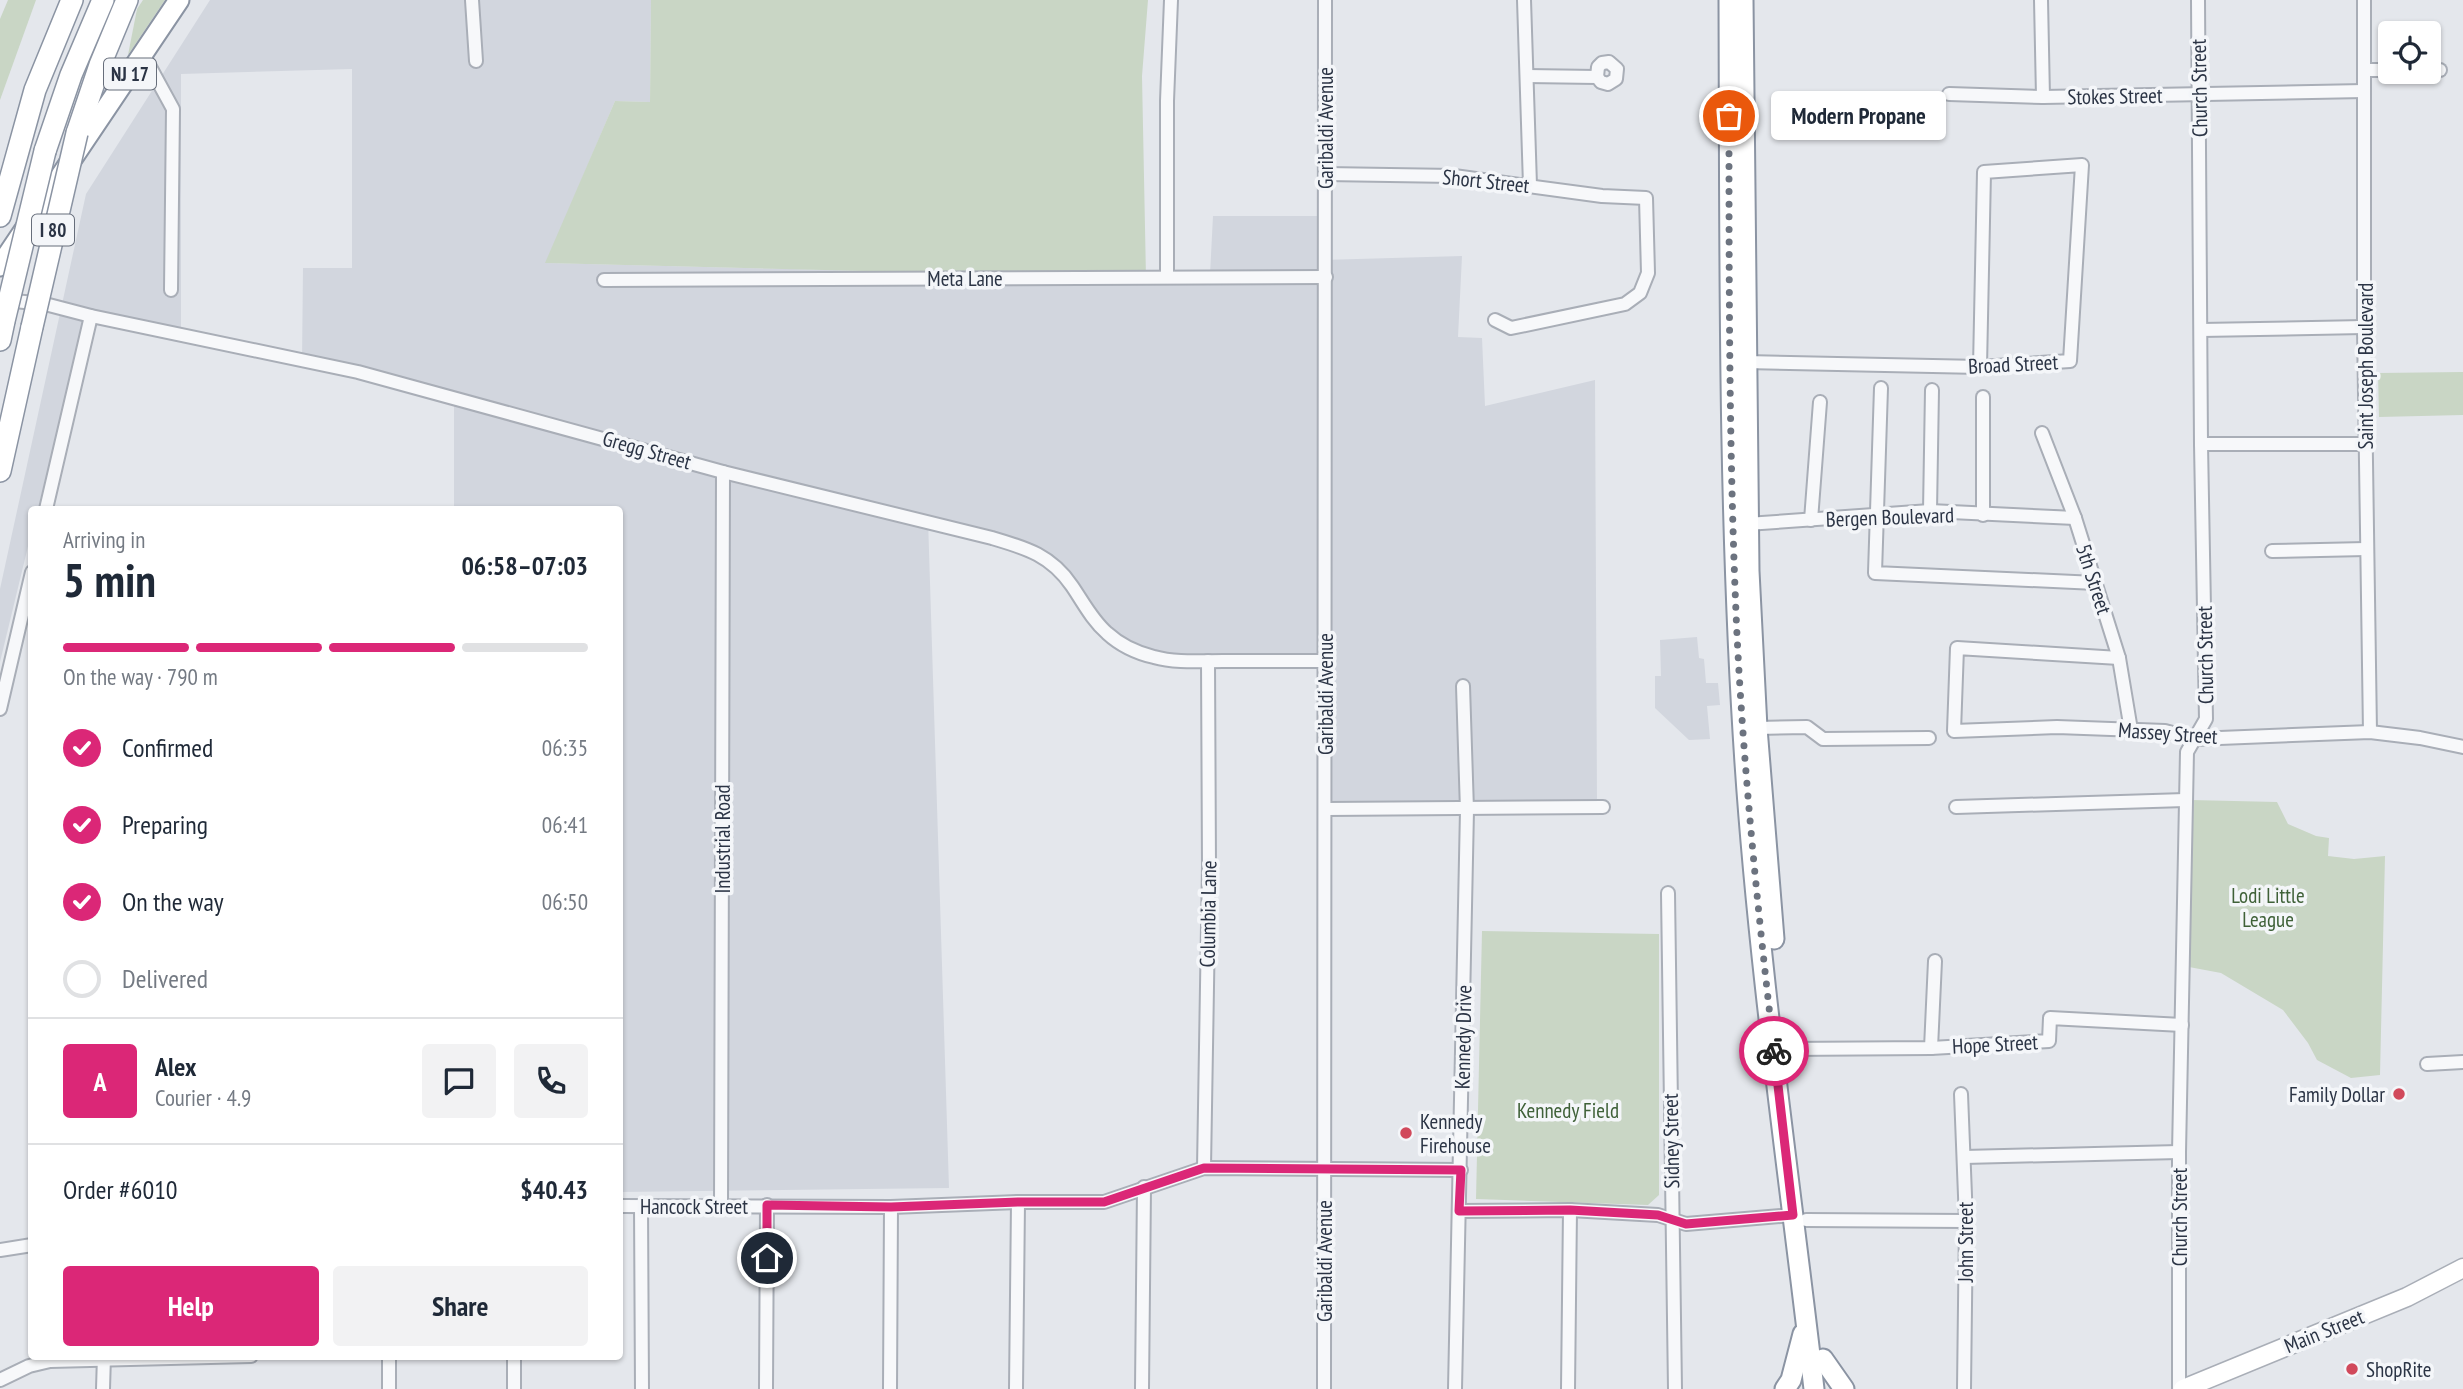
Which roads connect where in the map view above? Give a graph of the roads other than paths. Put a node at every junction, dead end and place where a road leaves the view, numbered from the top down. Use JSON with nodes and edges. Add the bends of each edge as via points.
{"nodes":[{"id":1,"x":72,"y":0,"type":"edge"},
{"id":2,"x":103,"y":0,"type":"edge"},
{"id":3,"x":127,"y":0,"type":"edge"},
{"id":4,"x":179,"y":0,"type":"edge"},
{"id":5,"x":472,"y":0,"type":"edge"},
{"id":6,"x":1171,"y":0,"type":"edge"},
{"id":7,"x":1325,"y":0,"type":"edge"},
{"id":8,"x":1524,"y":0,"type":"edge"},
{"id":9,"x":1728,"y":0,"type":"edge"},
{"id":10,"x":1743,"y":0,"type":"edge"},
{"id":11,"x":2041,"y":0,"type":"edge"},
{"id":12,"x":2198,"y":0,"type":"edge"},
{"id":13,"x":2364,"y":0,"type":"edge"},
{"id":14,"x":143,"y":54,"type":"junction"},
{"id":15,"x":476,"y":61,"type":"dead end"},
{"id":16,"x":2366,"y":70,"type":"junction"},
{"id":17,"x":2378,"y":70,"type":"edge"},
{"id":18,"x":1527,"y":76,"type":"junction"},
{"id":19,"x":1597,"y":77,"type":"dead end"},
{"id":20,"x":2364,"y":91,"type":"junction"},
{"id":21,"x":1949,"y":94,"type":"dead end"},
{"id":22,"x":2199,"y":95,"type":"junction"},
{"id":23,"x":2043,"y":97,"type":"junction"},
{"id":24,"x":1325,"y":174,"type":"junction"},
{"id":25,"x":1530,"y":185,"type":"junction"},
{"id":26,"x":0,"y":216,"type":"edge"},
{"id":27,"x":5,"y":258,"type":"edge"},
{"id":28,"x":1167,"y":276,"type":"junction"},
{"id":29,"x":1326,"y":277,"type":"junction"},
{"id":30,"x":604,"y":280,"type":"dead end"},
{"id":31,"x":171,"y":290,"type":"dead end"},
{"id":32,"x":45,"y":304,"type":"junction"},
{"id":33,"x":91,"y":316,"type":"junction"},
{"id":34,"x":1495,"y":320,"type":"dead end"},
{"id":35,"x":1,"y":321,"type":"edge"},
{"id":36,"x":2364,"y":327,"type":"junction"},
{"id":37,"x":2201,"y":330,"type":"junction"},
{"id":38,"x":1745,"y":362,"type":"junction"},
{"id":39,"x":1980,"y":367,"type":"junction"},
{"id":40,"x":1881,"y":388,"type":"dead end"},
{"id":41,"x":1932,"y":390,"type":"dead end"},
{"id":42,"x":1983,"y":397,"type":"dead end"},
{"id":43,"x":1820,"y":402,"type":"dead end"},
{"id":44,"x":2042,"y":433,"type":"dead end"},
{"id":45,"x":2201,"y":444,"type":"junction"},
{"id":46,"x":2366,"y":444,"type":"junction"},
{"id":47,"x":0,"y":471,"type":"edge"},
{"id":48,"x":723,"y":471,"type":"junction"},
{"id":49,"x":47,"y":506,"type":"edge"},
{"id":50,"x":1930,"y":511,"type":"junction"},
{"id":51,"x":1983,"y":515,"type":"junction"},
{"id":52,"x":1876,"y":516,"type":"junction"},
{"id":53,"x":2075,"y":518,"type":"junction"},
{"id":54,"x":1811,"y":520,"type":"junction"},
{"id":55,"x":1747,"y":524,"type":"junction"},
{"id":56,"x":2366,"y":549,"type":"junction"},
{"id":57,"x":2272,"y":551,"type":"dead end"},
{"id":58,"x":2096,"y":583,"type":"junction"},
{"id":59,"x":28,"y":589,"type":"edge"},
{"id":60,"x":2119,"y":658,"type":"junction"},
{"id":61,"x":1208,"y":661,"type":"junction"},
{"id":62,"x":1324,"y":661,"type":"junction"},
{"id":63,"x":1463,"y":686,"type":"dead end"},
{"id":64,"x":0,"y":709,"type":"edge"},
{"id":65,"x":1757,"y":728,"type":"junction"},
{"id":66,"x":2131,"y":730,"type":"junction"},
{"id":67,"x":2370,"y":732,"type":"junction"},
{"id":68,"x":1929,"y":738,"type":"dead end"},
{"id":69,"x":2195,"y":739,"type":"junction"},
{"id":70,"x":2463,"y":747,"type":"edge"},
{"id":71,"x":2185,"y":800,"type":"junction"},
{"id":72,"x":1602,"y":807,"type":"dead end"},
{"id":73,"x":1956,"y":807,"type":"dead end"},
{"id":74,"x":1326,"y":809,"type":"junction"},
{"id":75,"x":1467,"y":810,"type":"junction"},
{"id":76,"x":1668,"y":893,"type":"dead end"},
{"id":77,"x":1935,"y":961,"type":"dead end"},
{"id":78,"x":2182,"y":1025,"type":"junction"},
{"id":79,"x":1931,"y":1048,"type":"junction"},
{"id":80,"x":1786,"y":1049,"type":"junction"},
{"id":81,"x":2463,"y":1062,"type":"edge"},
{"id":82,"x":2427,"y":1064,"type":"dead end"},
{"id":83,"x":1961,"y":1094,"type":"dead end"},
{"id":84,"x":2179,"y":1152,"type":"junction"},
{"id":85,"x":1964,"y":1157,"type":"junction"},
{"id":86,"x":1204,"y":1168,"type":"junction"},
{"id":87,"x":1324,"y":1169,"type":"junction"},
{"id":88,"x":1461,"y":1170,"type":"junction"},
{"id":89,"x":1144,"y":1187,"type":"junction"},
{"id":90,"x":1018,"y":1202,"type":"junction"},
{"id":91,"x":767,"y":1205,"type":"junction"},
{"id":92,"x":623,"y":1206,"type":"edge"},
{"id":93,"x":640,"y":1206,"type":"junction"},
{"id":94,"x":721,"y":1206,"type":"junction"},
{"id":95,"x":891,"y":1207,"type":"junction"},
{"id":96,"x":1570,"y":1210,"type":"junction"},
{"id":97,"x":1459,"y":1211,"type":"junction"},
{"id":98,"x":1800,"y":1217,"type":"junction"},
{"id":99,"x":1672,"y":1218,"type":"junction"},
{"id":100,"x":1966,"y":1221,"type":"junction"},
{"id":101,"x":28,"y":1246,"type":"edge"},
{"id":102,"x":0,"y":1250,"type":"edge"},
{"id":103,"x":2463,"y":1268,"type":"edge"},
{"id":104,"x":1806,"y":1321,"type":"junction"},
{"id":105,"x":1823,"y":1359,"type":"junction"},
{"id":106,"x":50,"y":1360,"type":"edge"},
{"id":107,"x":104,"y":1360,"type":"edge"},
{"id":108,"x":389,"y":1360,"type":"edge"},
{"id":109,"x":514,"y":1360,"type":"edge"},
{"id":110,"x":0,"y":1380,"type":"edge"},
{"id":111,"x":103,"y":1389,"type":"edge"},
{"id":112,"x":389,"y":1389,"type":"edge"},
{"id":113,"x":514,"y":1389,"type":"edge"},
{"id":114,"x":642,"y":1389,"type":"edge"},
{"id":115,"x":766,"y":1389,"type":"edge"},
{"id":116,"x":890,"y":1389,"type":"edge"},
{"id":117,"x":1016,"y":1389,"type":"edge"},
{"id":118,"x":1142,"y":1389,"type":"edge"},
{"id":119,"x":1324,"y":1389,"type":"edge"},
{"id":120,"x":1455,"y":1389,"type":"edge"},
{"id":121,"x":1568,"y":1389,"type":"edge"},
{"id":122,"x":1675,"y":1389,"type":"edge"},
{"id":123,"x":1785,"y":1389,"type":"edge"},
{"id":124,"x":1814,"y":1389,"type":"edge"},
{"id":125,"x":1826,"y":1389,"type":"edge"},
{"id":126,"x":1844,"y":1389,"type":"edge"},
{"id":127,"x":1964,"y":1389,"type":"edge"},
{"id":128,"x":2181,"y":1389,"type":"edge"}],
"edges":[{"from":1,"to":26,"type":"highway","number":"I 80","via":[[35,90]]},
{"from":2,"to":35,"type":"highway","number":"I 80","bridge":true,"via":[[46,151]]},
{"from":3,"to":47,"type":"highway","number":"I 80","bridge":true,"via":[[77,133]]},
{"from":4,"to":14,"type":"highway","number":"NJ 17"},
{"from":5,"to":15,"type":"street"},
{"from":6,"to":28,"type":"street"},
{"from":7,"to":24,"type":"street","name":"Garibaldi Avenue"},
{"from":8,"to":18,"type":"street"},
{"from":9,"to":98,"type":"highway","via":[[1730,393],[1737,638],[1752,853]]},
{"from":10,"to":38,"type":"highway"},
{"from":11,"to":23,"type":"street"},
{"from":12,"to":22,"type":"street","name":"Church Street"},
{"from":13,"to":16,"type":"street","name":"Saint Joseph Boulevard"},
{"from":14,"to":27,"type":"highway","number":"NJ 17"},
{"from":14,"to":31,"type":"street","via":[[173,109]]},
{"from":16,"to":17,"type":"street"},
{"from":16,"to":20,"type":"street","name":"Saint Joseph Boulevard"},
{"from":18,"to":19,"type":"street"},
{"from":18,"to":25,"type":"street"},
{"from":20,"to":22,"type":"street","name":"Stokes Street"},
{"from":20,"to":36,"type":"street","name":"Saint Joseph Boulevard"},
{"from":21,"to":23,"type":"street","name":"Stokes Street"},
{"from":22,"to":23,"type":"street","name":"Stokes Street"},
{"from":22,"to":37,"type":"street","name":"Church Street"},
{"from":24,"to":25,"type":"street","name":"Short Street","via":[[1454,176]]},
{"from":24,"to":29,"type":"street","name":"Garibaldi Avenue"},
{"from":25,"to":34,"type":"street","name":"Short Street","via":[[1602,197],[1646,198],[1646,284],[1633,299],[1615,307],[1511,328]]},
{"from":27,"to":32,"type":"street","name":"Gregg Street","via":[[20,288]]},
{"from":28,"to":29,"type":"street","name":"Meta Lane"},
{"from":28,"to":30,"type":"street","name":"Meta Lane"},
{"from":29,"to":62,"type":"street","name":"Garibaldi Avenue"},
{"from":32,"to":33,"type":"street","name":"Gregg Street"},
{"from":32,"to":35,"type":"street","name":"Gregg Street","via":[[6,299]]},
{"from":33,"to":48,"type":"street","name":"Gregg Street","via":[[358,372]]},
{"from":33,"to":49,"type":"street"},
{"from":36,"to":37,"type":"street"},
{"from":36,"to":46,"type":"street","name":"Saint Joseph Boulevard"},
{"from":37,"to":45,"type":"street","name":"Church Street"},
{"from":38,"to":39,"type":"street","name":"Broad Street"},
{"from":38,"to":55,"type":"highway"},
{"from":39,"to":39,"type":"street","name":"Broad Street","via":[[2070,361],[2082,165],[1984,172]]},
{"from":40,"to":52,"type":"street"},
{"from":41,"to":50,"type":"street"},
{"from":42,"to":51,"type":"street"},
{"from":43,"to":54,"type":"street"},
{"from":44,"to":53,"type":"street","name":"5th Street"},
{"from":45,"to":46,"type":"street"},
{"from":45,"to":69,"type":"street","name":"Church Street","via":[[2206,719]]},
{"from":46,"to":56,"type":"street","name":"Saint Joseph Boulevard"},
{"from":48,"to":61,"type":"street","name":"Gregg Street","via":[[1033,551],[1060,570],[1091,617],[1123,645],[1162,659]]},
{"from":48,"to":94,"type":"street","name":"Industrial Road"},
{"from":50,"to":51,"type":"street","name":"Bergen Boulevard"},
{"from":50,"to":52,"type":"street","name":"Bergen Boulevard"},
{"from":51,"to":53,"type":"street","name":"Bergen Boulevard"},
{"from":52,"to":54,"type":"street","name":"Bergen Boulevard"},
{"from":52,"to":58,"type":"street","via":[[1875,573]]},
{"from":53,"to":58,"type":"street","name":"5th Street"},
{"from":54,"to":55,"type":"street","name":"Bergen Boulevard"},
{"from":55,"to":65,"type":"highway"},
{"from":56,"to":57,"type":"street"},
{"from":56,"to":67,"type":"street","name":"Saint Joseph Boulevard"},
{"from":58,"to":60,"type":"street","name":"5th Street"},
{"from":59,"to":64,"type":"street"},
{"from":60,"to":66,"type":"street","name":"5th Street"},
{"from":60,"to":66,"type":"street","name":"Massey Street","via":[[1957,648],[1954,731]]},
{"from":61,"to":62,"type":"street","name":"Gregg Street"},
{"from":61,"to":86,"type":"street","name":"Columbia Lane"},
{"from":62,"to":74,"type":"street","name":"Garibaldi Avenue"},
{"from":63,"to":75,"type":"street","name":"Kennedy Drive"},
{"from":65,"to":68,"type":"street","via":[[1807,727],[1823,739]]},
{"from":65,"to":80,"type":"highway"},
{"from":66,"to":69,"type":"street","name":"Massey Street","via":[[2165,731]]},
{"from":67,"to":69,"type":"street","name":"Massey Street"},
{"from":67,"to":70,"type":"street","name":"Massey Street"},
{"from":69,"to":71,"type":"street","name":"Church Street","via":[[2187,752]]},
{"from":71,"to":73,"type":"street"},
{"from":71,"to":78,"type":"street","name":"Church Street"},
{"from":72,"to":75,"type":"street"},
{"from":74,"to":75,"type":"street"},
{"from":74,"to":87,"type":"street","name":"Garibaldi Avenue"},
{"from":75,"to":88,"type":"street","name":"Kennedy Drive"},
{"from":76,"to":99,"type":"street","name":"Sidney Street"},
{"from":77,"to":79,"type":"street"},
{"from":78,"to":79,"type":"street","name":"Hope Street","via":[[2050,1018],[2049,1041]]},
{"from":78,"to":84,"type":"street","name":"Church Street"},
{"from":79,"to":80,"type":"street","name":"Hope Street"},
{"from":80,"to":98,"type":"highway"},
{"from":81,"to":82,"type":"street"},
{"from":83,"to":85,"type":"street","name":"John Street"},
{"from":84,"to":85,"type":"street"},
{"from":84,"to":128,"type":"street","name":"Church Street"},
{"from":85,"to":100,"type":"street","name":"John Street"},
{"from":86,"to":87,"type":"street","name":"Hancock Street"},
{"from":86,"to":89,"type":"street","name":"Hancock Street"},
{"from":87,"to":88,"type":"street","name":"Hancock Street"},
{"from":87,"to":119,"type":"street","name":"Garibaldi Avenue"},
{"from":88,"to":97,"type":"street","name":"Kennedy Drive"},
{"from":89,"to":90,"type":"street","name":"Hancock Street","via":[[1104,1202]]},
{"from":89,"to":118,"type":"street"},
{"from":90,"to":95,"type":"street","name":"Hancock Street"},
{"from":90,"to":117,"type":"street"},
{"from":91,"to":94,"type":"street","name":"Hancock Street"},
{"from":91,"to":95,"type":"street","name":"Hancock Street"},
{"from":91,"to":115,"type":"street"},
{"from":92,"to":93,"type":"street","name":"Hancock Street"},
{"from":93,"to":94,"type":"street","name":"Hancock Street"},
{"from":93,"to":114,"type":"street"},
{"from":95,"to":116,"type":"street"},
{"from":96,"to":97,"type":"street"},
{"from":96,"to":99,"type":"street"},
{"from":96,"to":121,"type":"street"},
{"from":97,"to":120,"type":"street","name":"Kennedy Drive"},
{"from":98,"to":99,"type":"street","via":[[1686,1224]]},
{"from":98,"to":100,"type":"street"},
{"from":98,"to":104,"type":"highway"},
{"from":98,"to":105,"type":"highway"},
{"from":99,"to":122,"type":"street","name":"Sidney Street"},
{"from":100,"to":127,"type":"street","name":"John Street"},
{"from":101,"to":102,"type":"street"},
{"from":103,"to":128,"type":"main road","name":"Main Street","via":[[2407,1297]]},
{"from":104,"to":123,"type":"highway"},
{"from":104,"to":124,"type":"highway"},
{"from":105,"to":125,"type":"highway"},
{"from":105,"to":126,"type":"highway"},
{"from":106,"to":110,"type":"street"},
{"from":107,"to":111,"type":"street"},
{"from":108,"to":112,"type":"street"},
{"from":109,"to":113,"type":"street"}]}
